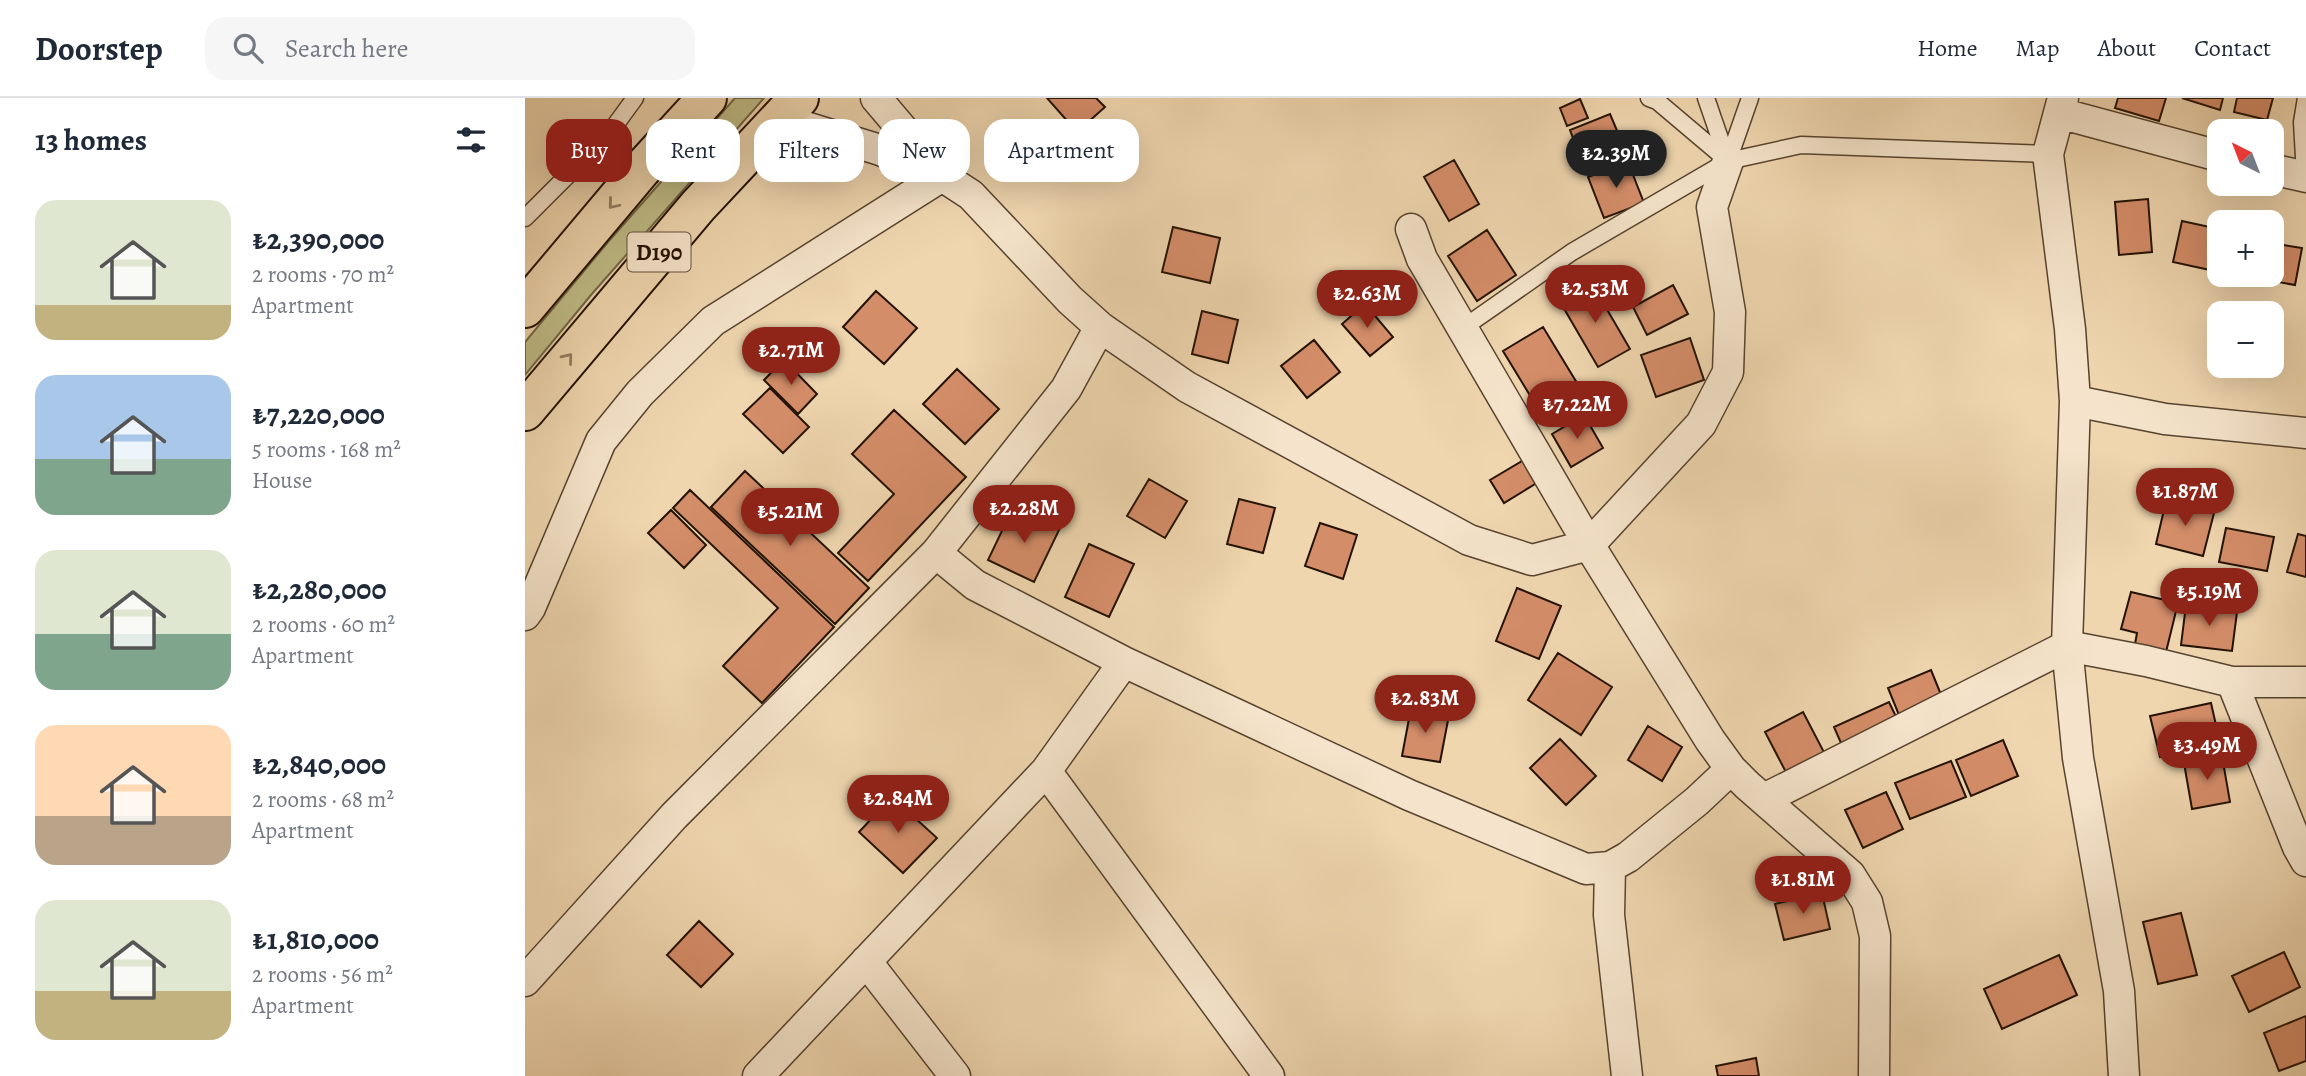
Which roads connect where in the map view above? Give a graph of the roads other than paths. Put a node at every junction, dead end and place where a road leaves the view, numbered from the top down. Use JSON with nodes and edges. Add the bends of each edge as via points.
{"nodes":[{"id":1,"x":635,"y":98,"type":"edge"},
{"id":2,"x":707,"y":98,"type":"edge"},
{"id":3,"x":876,"y":98,"type":"edge"},
{"id":4,"x":1649,"y":98,"type":"edge"},
{"id":5,"x":1706,"y":98,"type":"edge"},
{"id":6,"x":1750,"y":98,"type":"edge"},
{"id":7,"x":2306,"y":98,"type":"edge"},
{"id":8,"x":2061,"y":106,"type":"edge"},
{"id":9,"x":789,"y":108,"type":"edge"},
{"id":10,"x":894,"y":119,"type":"edge"},
{"id":11,"x":878,"y":149,"type":"edge"},
{"id":12,"x":2207,"y":152,"type":"edge"},
{"id":13,"x":2048,"y":154,"type":"junction"},
{"id":14,"x":1728,"y":161,"type":"junction"},
{"id":15,"x":2284,"y":172,"type":"edge"},
{"id":16,"x":2305,"y":177,"type":"edge"},
{"id":17,"x":932,"y":182,"type":"edge"},
{"id":18,"x":951,"y":182,"type":"edge"},
{"id":19,"x":525,"y":218,"type":"edge"},
{"id":20,"x":1411,"y":229,"type":"dead end"},
{"id":21,"x":525,"y":308,"type":"edge"},
{"id":22,"x":1100,"y":327,"type":"junction"},
{"id":23,"x":1463,"y":328,"type":"junction"},
{"id":24,"x":2075,"y":401,"type":"junction"},
{"id":25,"x":525,"y":411,"type":"edge"},
{"id":26,"x":2306,"y":433,"type":"edge"},
{"id":27,"x":1589,"y":545,"type":"junction"},
{"id":28,"x":936,"y":553,"type":"junction"},
{"id":29,"x":525,"y":615,"type":"edge"},
{"id":30,"x":2067,"y":646,"type":"junction"},
{"id":31,"x":1124,"y":662,"type":"junction"},
{"id":32,"x":2232,"y":682,"type":"junction"},
{"id":33,"x":2306,"y":682,"type":"edge"},
{"id":34,"x":1731,"y":769,"type":"junction"},
{"id":35,"x":1047,"y":771,"type":"junction"},
{"id":36,"x":1764,"y":799,"type":"junction"},
{"id":37,"x":2306,"y":861,"type":"edge"},
{"id":38,"x":1610,"y":867,"type":"junction"},
{"id":39,"x":866,"y":961,"type":"junction"},
{"id":40,"x":525,"y":981,"type":"edge"},
{"id":41,"x":758,"y":1076,"type":"edge"},
{"id":42,"x":955,"y":1076,"type":"edge"},
{"id":43,"x":1269,"y":1076,"type":"edge"},
{"id":44,"x":1627,"y":1076,"type":"edge"},
{"id":45,"x":1874,"y":1076,"type":"edge"},
{"id":46,"x":2125,"y":1076,"type":"edge"}],
"edges":[{"from":1,"to":19,"type":"lane","via":[[608,135]]},
{"from":2,"to":21,"type":"highway","number":"D190","one_way":true},
{"from":3,"to":10,"type":"street"},
{"from":4,"to":14,"type":"lane"},
{"from":5,"to":14,"type":"lane"},
{"from":6,"to":14,"type":"lane"},
{"from":7,"to":16,"type":"lane","via":[[2302,122]]},
{"from":8,"to":12,"type":"street"},
{"from":8,"to":13,"type":"street"},
{"from":9,"to":11,"type":"street"},
{"from":25,"to":9,"type":"highway","number":"D190","one_way":true,"via":[[698,206]]},
{"from":13,"to":14,"type":"lane","via":[[1801,145]]},
{"from":13,"to":24,"type":"street"},
{"from":14,"to":23,"type":"lane","via":[[1572,253]]},
{"from":14,"to":27,"type":"street","via":[[1712,207],[1730,312],[1728,372],[1701,424]]},
{"from":15,"to":16,"type":"street"},
{"from":17,"to":29,"type":"street","via":[[712,321],[640,393],[601,441]]},
{"from":18,"to":22,"type":"street","via":[[971,195]]},
{"from":20,"to":23,"type":"street","via":[[1422,259]]},
{"from":22,"to":27,"type":"street","via":[[1187,387],[1469,540],[1532,560]]},
{"from":22,"to":28,"type":"street","via":[[1066,390]]},
{"from":23,"to":27,"type":"street"},
{"from":24,"to":26,"type":"street","via":[[2165,419]]},
{"from":24,"to":30,"type":"street"},
{"from":27,"to":34,"type":"street"},
{"from":28,"to":31,"type":"street","via":[[975,585]]},
{"from":28,"to":40,"type":"street","via":[[674,816]]},
{"from":30,"to":32,"type":"street"},
{"from":30,"to":36,"type":"street"},
{"from":30,"to":46,"type":"street","via":[[2078,758],[2119,991]]},
{"from":31,"to":35,"type":"street"},
{"from":31,"to":38,"type":"street","via":[[1409,795],[1586,869]]},
{"from":32,"to":33,"type":"street"},
{"from":32,"to":37,"type":"street"},
{"from":34,"to":36,"type":"street"},
{"from":34,"to":38,"type":"street","via":[[1640,848]]},
{"from":35,"to":39,"type":"street"},
{"from":35,"to":43,"type":"street"},
{"from":36,"to":45,"type":"street","via":[[1850,875],[1867,902],[1875,936]]},
{"from":38,"to":44,"type":"street","via":[[1609,915]]},
{"from":39,"to":41,"type":"street"},
{"from":39,"to":42,"type":"street"}]}
